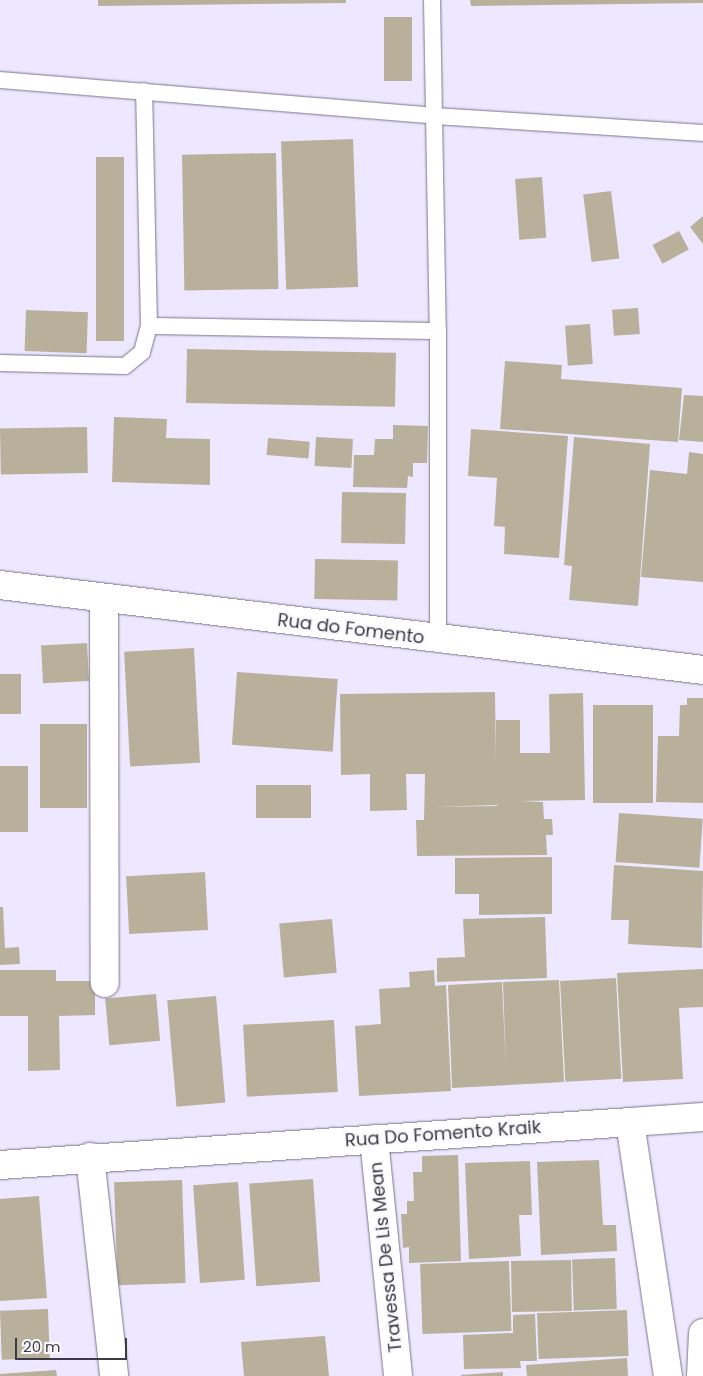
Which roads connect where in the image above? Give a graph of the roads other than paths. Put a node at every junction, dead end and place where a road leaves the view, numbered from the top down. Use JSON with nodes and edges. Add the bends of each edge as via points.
{"nodes":[{"id":1,"x":432,"y":0,"type":"edge"},
{"id":2,"x":0,"y":80,"type":"edge"},
{"id":3,"x":144,"y":91,"type":"junction"},
{"id":4,"x":435,"y":116,"type":"junction"},
{"id":5,"x":703,"y":133,"type":"edge"},
{"id":6,"x":149,"y":326,"type":"junction"},
{"id":7,"x":438,"y":331,"type":"junction"},
{"id":8,"x":0,"y":363,"type":"edge"},
{"id":9,"x":0,"y":585,"type":"edge"},
{"id":10,"x":104,"y":599,"type":"junction"},
{"id":11,"x":438,"y":639,"type":"junction"},
{"id":12,"x":703,"y":670,"type":"edge"},
{"id":13,"x":105,"y":983,"type":"dead end"},
{"id":14,"x":703,"y":1116,"type":"edge"},
{"id":15,"x":630,"y":1122,"type":"junction"},
{"id":16,"x":374,"y":1139,"type":"junction"},
{"id":17,"x":90,"y":1157,"type":"junction"},
{"id":18,"x":0,"y":1165,"type":"edge"},
{"id":19,"x":703,"y":1333,"type":"edge"},
{"id":20,"x":114,"y":1376,"type":"edge"},
{"id":21,"x":398,"y":1376,"type":"edge"},
{"id":22,"x":668,"y":1376,"type":"edge"},
{"id":23,"x":701,"y":1376,"type":"edge"}],
"edges":[{"from":1,"to":4,"type":"lane"},
{"from":2,"to":3,"type":"lane"},
{"from":3,"to":4,"type":"lane"},
{"from":3,"to":6,"type":"lane"},
{"from":4,"to":5,"type":"lane"},
{"from":4,"to":7,"type":"lane"},
{"from":6,"to":7,"type":"lane"},
{"from":6,"to":8,"type":"lane","via":[[142,352],[125,366]]},
{"from":7,"to":11,"type":"lane"},
{"from":9,"to":10,"type":"street","name":"Rua do Fomento"},
{"from":10,"to":11,"type":"street","name":"Rua do Fomento"},
{"from":10,"to":13,"type":"street"},
{"from":11,"to":12,"type":"street","name":"Rua do Fomento"},
{"from":14,"to":15,"type":"street","name":"Rua Do Fomento Kraik"},
{"from":15,"to":16,"type":"street","name":"Rua Do Fomento Kraik"},
{"from":15,"to":22,"type":"street"},
{"from":16,"to":17,"type":"street","name":"Rua Do Fomento Kraik"},
{"from":16,"to":21,"type":"street","name":"Travessa De Lis Mean"},
{"from":17,"to":18,"type":"street","name":"Rua Do Fomento Kraik"},
{"from":17,"to":20,"type":"street"},
{"from":19,"to":23,"type":"street"}]}
